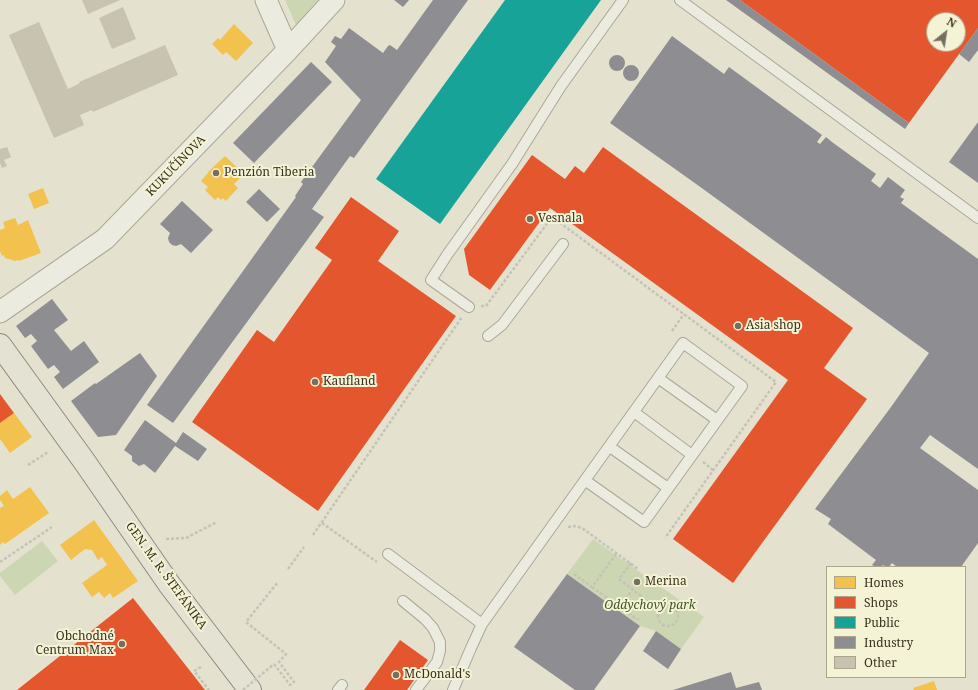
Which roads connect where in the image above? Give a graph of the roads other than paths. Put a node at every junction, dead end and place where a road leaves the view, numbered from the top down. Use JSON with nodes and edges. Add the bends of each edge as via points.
{"nodes":[{"id":1,"x":266,"y":0,"type":"edge"},
{"id":2,"x":334,"y":0,"type":"edge"},
{"id":3,"x":624,"y":0,"type":"edge"},
{"id":4,"x":680,"y":0,"type":"edge"},
{"id":5,"x":288,"y":50,"type":"junction"},
{"id":6,"x":978,"y":218,"type":"edge"},
{"id":7,"x":563,"y":244,"type":"dead end"},
{"id":8,"x":469,"y":307,"type":"road end"},
{"id":9,"x":0,"y":312,"type":"edge"},
{"id":10,"x":488,"y":336,"type":"dead end"},
{"id":11,"x":0,"y":345,"type":"edge"},
{"id":12,"x":658,"y":378,"type":"junction"},
{"id":13,"x":634,"y":412,"type":"junction"},
{"id":14,"x":717,"y":420,"type":"junction"},
{"id":15,"x":610,"y":447,"type":"junction"},
{"id":16,"x":692,"y":455,"type":"junction"},
{"id":17,"x":586,"y":480,"type":"junction"},
{"id":18,"x":668,"y":488,"type":"junction"},
{"id":19,"x":388,"y":554,"type":"dead end"},
{"id":20,"x":403,"y":601,"type":"dead end"},
{"id":21,"x":482,"y":624,"type":"junction"},
{"id":22,"x":250,"y":690,"type":"edge"},
{"id":23,"x":416,"y":690,"type":"edge"},
{"id":24,"x":453,"y":690,"type":"edge"}],
"edges":[{"from":1,"to":5,"type":"street"},
{"from":2,"to":5,"type":"street","name":"KUKUČÍNOVA"},
{"from":3,"to":8,"type":"lane","via":[[561,86],[512,164],[431,280]]},
{"from":4,"to":6,"type":"lane"},
{"from":5,"to":9,"type":"street","name":"KUKUČÍNOVA","via":[[105,239]]},
{"from":7,"to":10,"type":"lane","via":[[502,325]]},
{"from":11,"to":22,"type":"main road","name":"GEN. M. R. ŠTEFÁNIKA","via":[[170,584]]},
{"from":12,"to":13,"type":"lane"},
{"from":12,"to":14,"type":"lane"},
{"from":12,"to":14,"type":"lane","via":[[683,344],[742,386]]},
{"from":13,"to":15,"type":"lane"},
{"from":13,"to":16,"type":"lane"},
{"from":14,"to":16,"type":"lane"},
{"from":15,"to":17,"type":"lane"},
{"from":15,"to":18,"type":"lane"},
{"from":16,"to":18,"type":"lane"},
{"from":17,"to":18,"type":"lane","via":[[644,522]]},
{"from":17,"to":21,"type":"lane"},
{"from":19,"to":21,"type":"lane"},
{"from":20,"to":23,"type":"lane","via":[[425,619],[440,642],[437,662]]},
{"from":21,"to":24,"type":"lane"}]}
